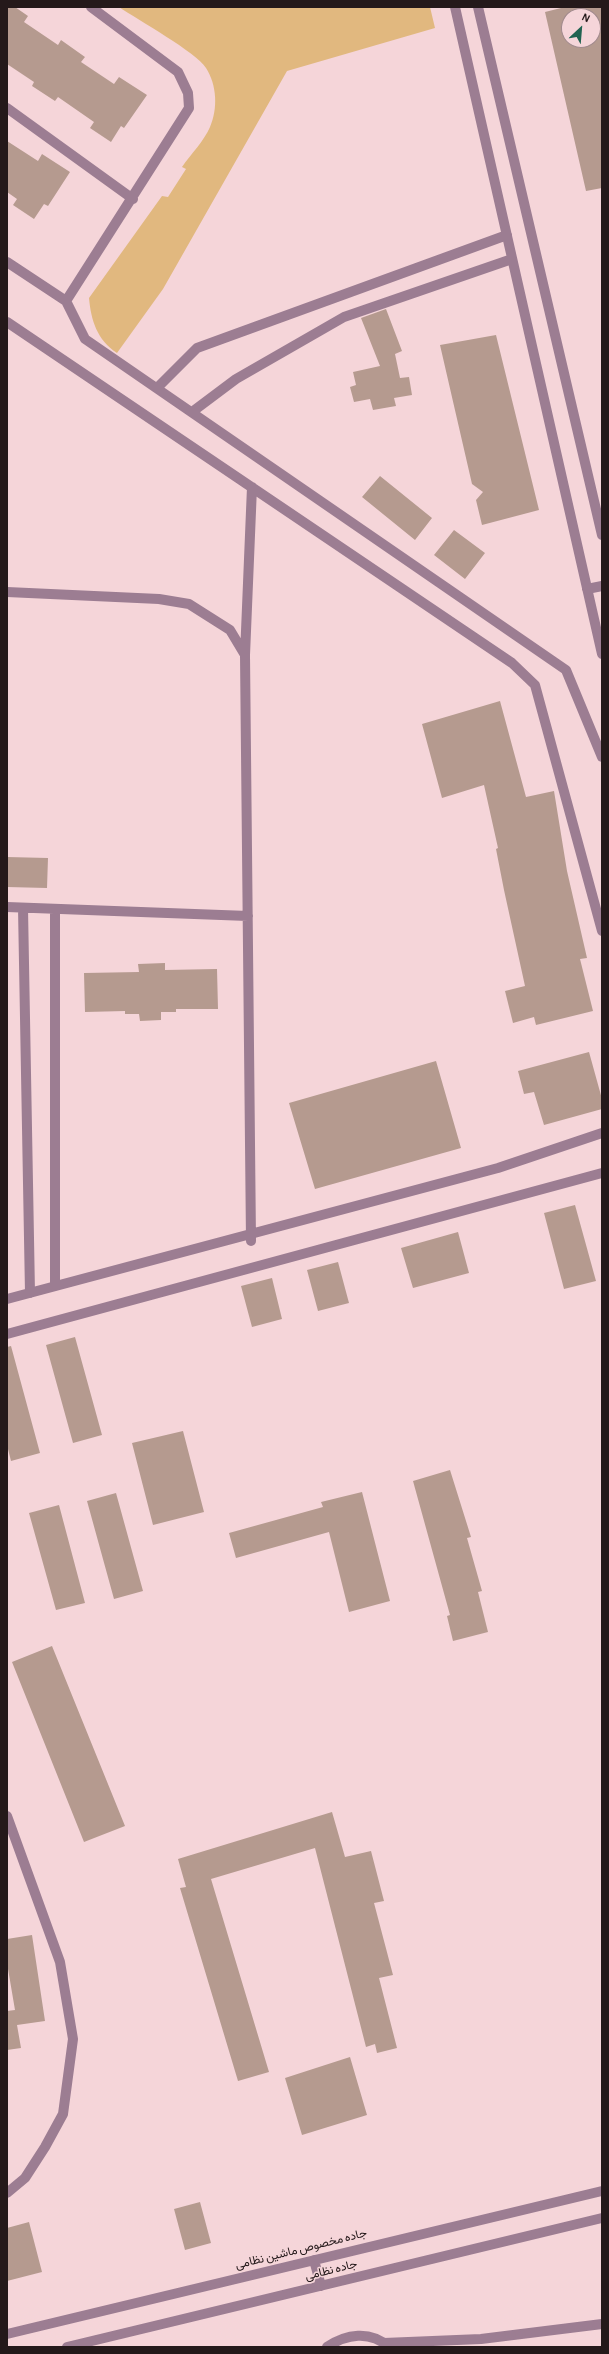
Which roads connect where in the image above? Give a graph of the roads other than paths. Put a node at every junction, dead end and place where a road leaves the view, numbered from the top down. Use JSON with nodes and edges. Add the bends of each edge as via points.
{"nodes":[{"id":1,"x":91,"y":7,"type":"edge"},
{"id":2,"x":455,"y":7,"type":"edge"},
{"id":3,"x":478,"y":7,"type":"edge"},
{"id":4,"x":7,"y":108,"type":"edge"},
{"id":5,"x":132,"y":198,"type":"junction"},
{"id":6,"x":507,"y":235,"type":"junction"},
{"id":7,"x":512,"y":258,"type":"junction"},
{"id":8,"x":7,"y":262,"type":"edge"},
{"id":9,"x":66,"y":301,"type":"junction"},
{"id":10,"x":7,"y":322,"type":"edge"},
{"id":11,"x":157,"y":388,"type":"junction"},
{"id":12,"x":192,"y":412,"type":"junction"},
{"id":13,"x":252,"y":487,"type":"junction"},
{"id":14,"x":602,"y":535,"type":"edge"},
{"id":15,"x":602,"y":586,"type":"edge"},
{"id":16,"x":587,"y":589,"type":"junction"},
{"id":17,"x":7,"y":592,"type":"edge"},
{"id":18,"x":602,"y":654,"type":"edge"},
{"id":19,"x":245,"y":655,"type":"junction"},
{"id":20,"x":602,"y":756,"type":"edge"},
{"id":21,"x":7,"y":907,"type":"edge"},
{"id":22,"x":23,"y":908,"type":"junction"},
{"id":23,"x":55,"y":909,"type":"junction"},
{"id":24,"x":248,"y":916,"type":"junction"},
{"id":25,"x":602,"y":931,"type":"edge"},
{"id":26,"x":602,"y":1133,"type":"edge"},
{"id":27,"x":602,"y":1173,"type":"edge"},
{"id":28,"x":251,"y":1237,"type":"junction"},
{"id":29,"x":55,"y":1286,"type":"junction"},
{"id":30,"x":30,"y":1293,"type":"junction"},
{"id":31,"x":7,"y":1299,"type":"edge"},
{"id":32,"x":7,"y":1334,"type":"edge"},
{"id":33,"x":7,"y":1816,"type":"edge"},
{"id":34,"x":602,"y":2190,"type":"edge"},
{"id":35,"x":7,"y":2193,"type":"edge"},
{"id":36,"x":602,"y":2218,"type":"edge"},
{"id":37,"x":314,"y":2260,"type":"junction"},
{"id":38,"x":321,"y":2286,"type":"junction"},
{"id":39,"x":602,"y":2324,"type":"edge"},
{"id":40,"x":7,"y":2334,"type":"edge"},
{"id":41,"x":481,"y":2339,"type":"junction"},
{"id":42,"x":386,"y":2345,"type":"edge"},
{"id":43,"x":67,"y":2347,"type":"edge"},
{"id":44,"x":327,"y":2347,"type":"edge"},
{"id":45,"x":452,"y":2347,"type":"edge"}],
"edges":[{"from":1,"to":5,"type":"street","via":[[178,72],[188,93],[189,108]]},
{"from":2,"to":6,"type":"street"},
{"from":3,"to":14,"type":"street"},
{"from":4,"to":5,"type":"street"},
{"from":5,"to":9,"type":"street"},
{"from":6,"to":7,"type":"street"},
{"from":6,"to":11,"type":"street","via":[[198,348]]},
{"from":7,"to":12,"type":"street","via":[[344,317],[236,379]]},
{"from":7,"to":16,"type":"street"},
{"from":8,"to":9,"type":"street"},
{"from":9,"to":11,"type":"street","via":[[85,339]]},
{"from":10,"to":13,"type":"street"},
{"from":11,"to":12,"type":"street"},
{"from":12,"to":20,"type":"street","via":[[566,670]]},
{"from":13,"to":19,"type":"street"},
{"from":13,"to":25,"type":"street","via":[[512,663],[535,685]]},
{"from":15,"to":16,"type":"street"},
{"from":16,"to":18,"type":"street"},
{"from":17,"to":19,"type":"street","via":[[159,599],[188,604],[230,630]]},
{"from":19,"to":24,"type":"street"},
{"from":21,"to":22,"type":"street"},
{"from":22,"to":23,"type":"street"},
{"from":22,"to":30,"type":"street"},
{"from":23,"to":24,"type":"street"},
{"from":23,"to":29,"type":"street"},
{"from":24,"to":28,"type":"street"},
{"from":26,"to":28,"type":"street","via":[[498,1168]]},
{"from":27,"to":32,"type":"street"},
{"from":28,"to":29,"type":"street"},
{"from":29,"to":30,"type":"street"},
{"from":30,"to":31,"type":"street"},
{"from":33,"to":35,"type":"street","via":[[60,1962],[73,2039],[63,2114],[25,2178]]},
{"from":34,"to":37,"type":"street","name":"جاده مخصوص ماشین نظامی"},
{"from":36,"to":38,"type":"street","name":"جاده نظامی"},
{"from":37,"to":38,"type":"street"},
{"from":37,"to":40,"type":"street","name":"جاده مخصوص ماشین نظامی"},
{"from":38,"to":43,"type":"street","name":"جاده نظامی"},
{"from":39,"to":41,"type":"street"},
{"from":41,"to":42,"type":"street"},
{"from":41,"to":45,"type":"street"},
{"from":42,"to":44,"type":"street","via":[[370,2337],[355,2335],[340,2338]]}]}
